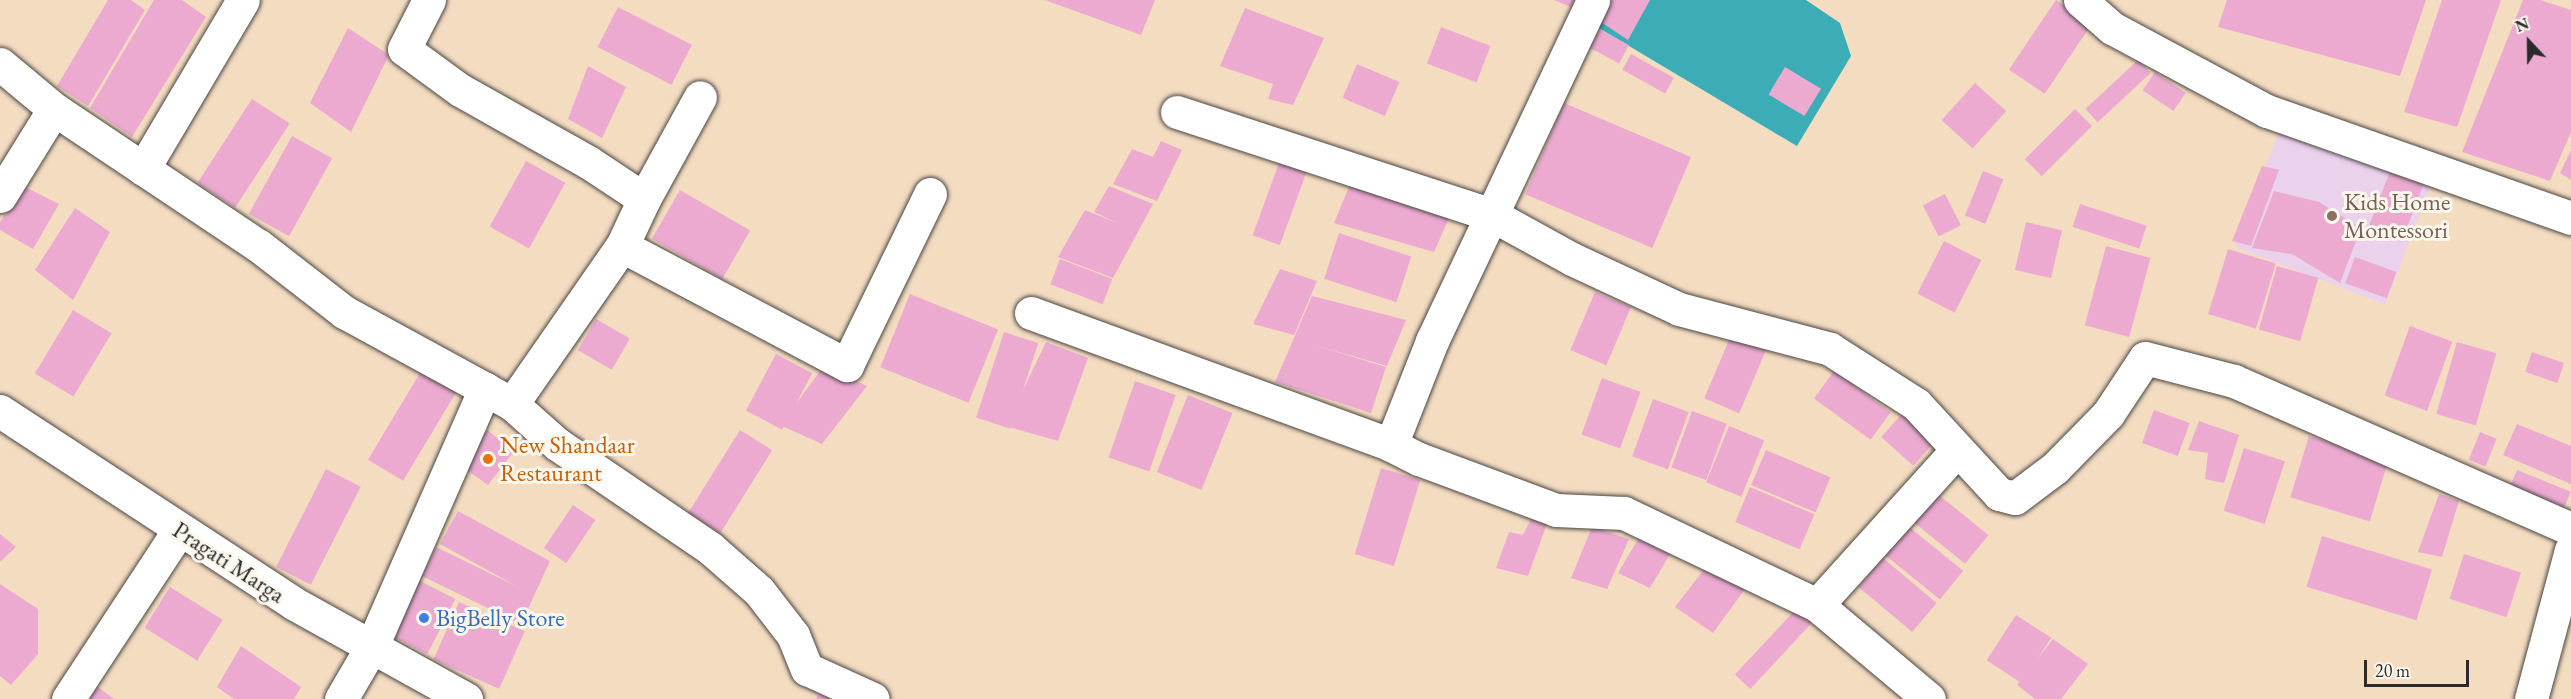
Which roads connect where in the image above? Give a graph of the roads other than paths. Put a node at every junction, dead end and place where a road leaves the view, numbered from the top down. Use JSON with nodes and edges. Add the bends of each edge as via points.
{"nodes":[{"id":1,"x":243,"y":0,"type":"edge"},
{"id":2,"x":429,"y":0,"type":"edge"},
{"id":3,"x":1593,"y":0,"type":"edge"},
{"id":4,"x":2080,"y":0,"type":"edge"},
{"id":5,"x":0,"y":64,"type":"edge"},
{"id":6,"x":700,"y":97,"type":"dead end"},
{"id":7,"x":54,"y":110,"type":"junction"},
{"id":8,"x":1178,"y":112,"type":"dead end"},
{"id":9,"x":142,"y":169,"type":"junction"},
{"id":10,"x":930,"y":194,"type":"dead end"},
{"id":11,"x":0,"y":196,"type":"edge"},
{"id":12,"x":644,"y":199,"type":"junction"},
{"id":13,"x":1492,"y":216,"type":"junction"},
{"id":14,"x":2571,"y":218,"type":"edge"},
{"id":15,"x":621,"y":246,"type":"junction"},
{"id":16,"x":1031,"y":313,"type":"dead end"},
{"id":17,"x":498,"y":397,"type":"junction"},
{"id":18,"x":0,"y":411,"type":"edge"},
{"id":19,"x":1391,"y":445,"type":"junction"},
{"id":20,"x":1957,"y":450,"type":"junction"},
{"id":21,"x":2571,"y":529,"type":"edge"},
{"id":22,"x":179,"y":530,"type":"junction"},
{"id":23,"x":2571,"y":550,"type":"edge"},
{"id":24,"x":1817,"y":605,"type":"junction"},
{"id":25,"x":372,"y":646,"type":"junction"},
{"id":26,"x":68,"y":699,"type":"edge"},
{"id":27,"x":341,"y":699,"type":"edge"},
{"id":28,"x":466,"y":699,"type":"edge"},
{"id":29,"x":873,"y":699,"type":"edge"},
{"id":30,"x":1929,"y":699,"type":"edge"},
{"id":31,"x":2531,"y":699,"type":"edge"}],
"edges":[{"from":1,"to":9,"type":"street"},
{"from":2,"to":12,"type":"street","via":[[404,48],[460,90],[579,157]]},
{"from":3,"to":13,"type":"street"},
{"from":4,"to":14,"type":"street","via":[[2112,28],[2267,111]]},
{"from":5,"to":7,"type":"street"},
{"from":6,"to":12,"type":"street"},
{"from":7,"to":9,"type":"street"},
{"from":7,"to":11,"type":"street"},
{"from":8,"to":13,"type":"street"},
{"from":9,"to":17,"type":"street","via":[[259,246],[345,312]]},
{"from":10,"to":15,"type":"street","via":[[847,365]]},
{"from":12,"to":15,"type":"street"},
{"from":13,"to":19,"type":"street","via":[[1432,341]]},
{"from":13,"to":20,"type":"street","via":[[1679,309],[1830,349],[1916,404]]},
{"from":15,"to":17,"type":"street"},
{"from":16,"to":19,"type":"street"},
{"from":17,"to":25,"type":"street"},
{"from":17,"to":29,"type":"street","via":[[557,444],[711,548],[751,584],[793,635],[807,669]]},
{"from":18,"to":22,"type":"street","name":"Pragati Marga"},
{"from":19,"to":24,"type":"street","via":[[1556,510],[1624,513]]},
{"from":20,"to":21,"type":"street","via":[[1999,494],[2015,498],[2055,468],[2108,414],[2145,358],[2234,381]]},
{"from":20,"to":24,"type":"street"},
{"from":22,"to":25,"type":"street","name":"Pragati Marga","via":[[293,603]]},
{"from":22,"to":26,"type":"street"},
{"from":23,"to":31,"type":"street"},
{"from":24,"to":30,"type":"street"},
{"from":25,"to":27,"type":"street"},
{"from":25,"to":28,"type":"street","name":"Pragati Marga"}]}
